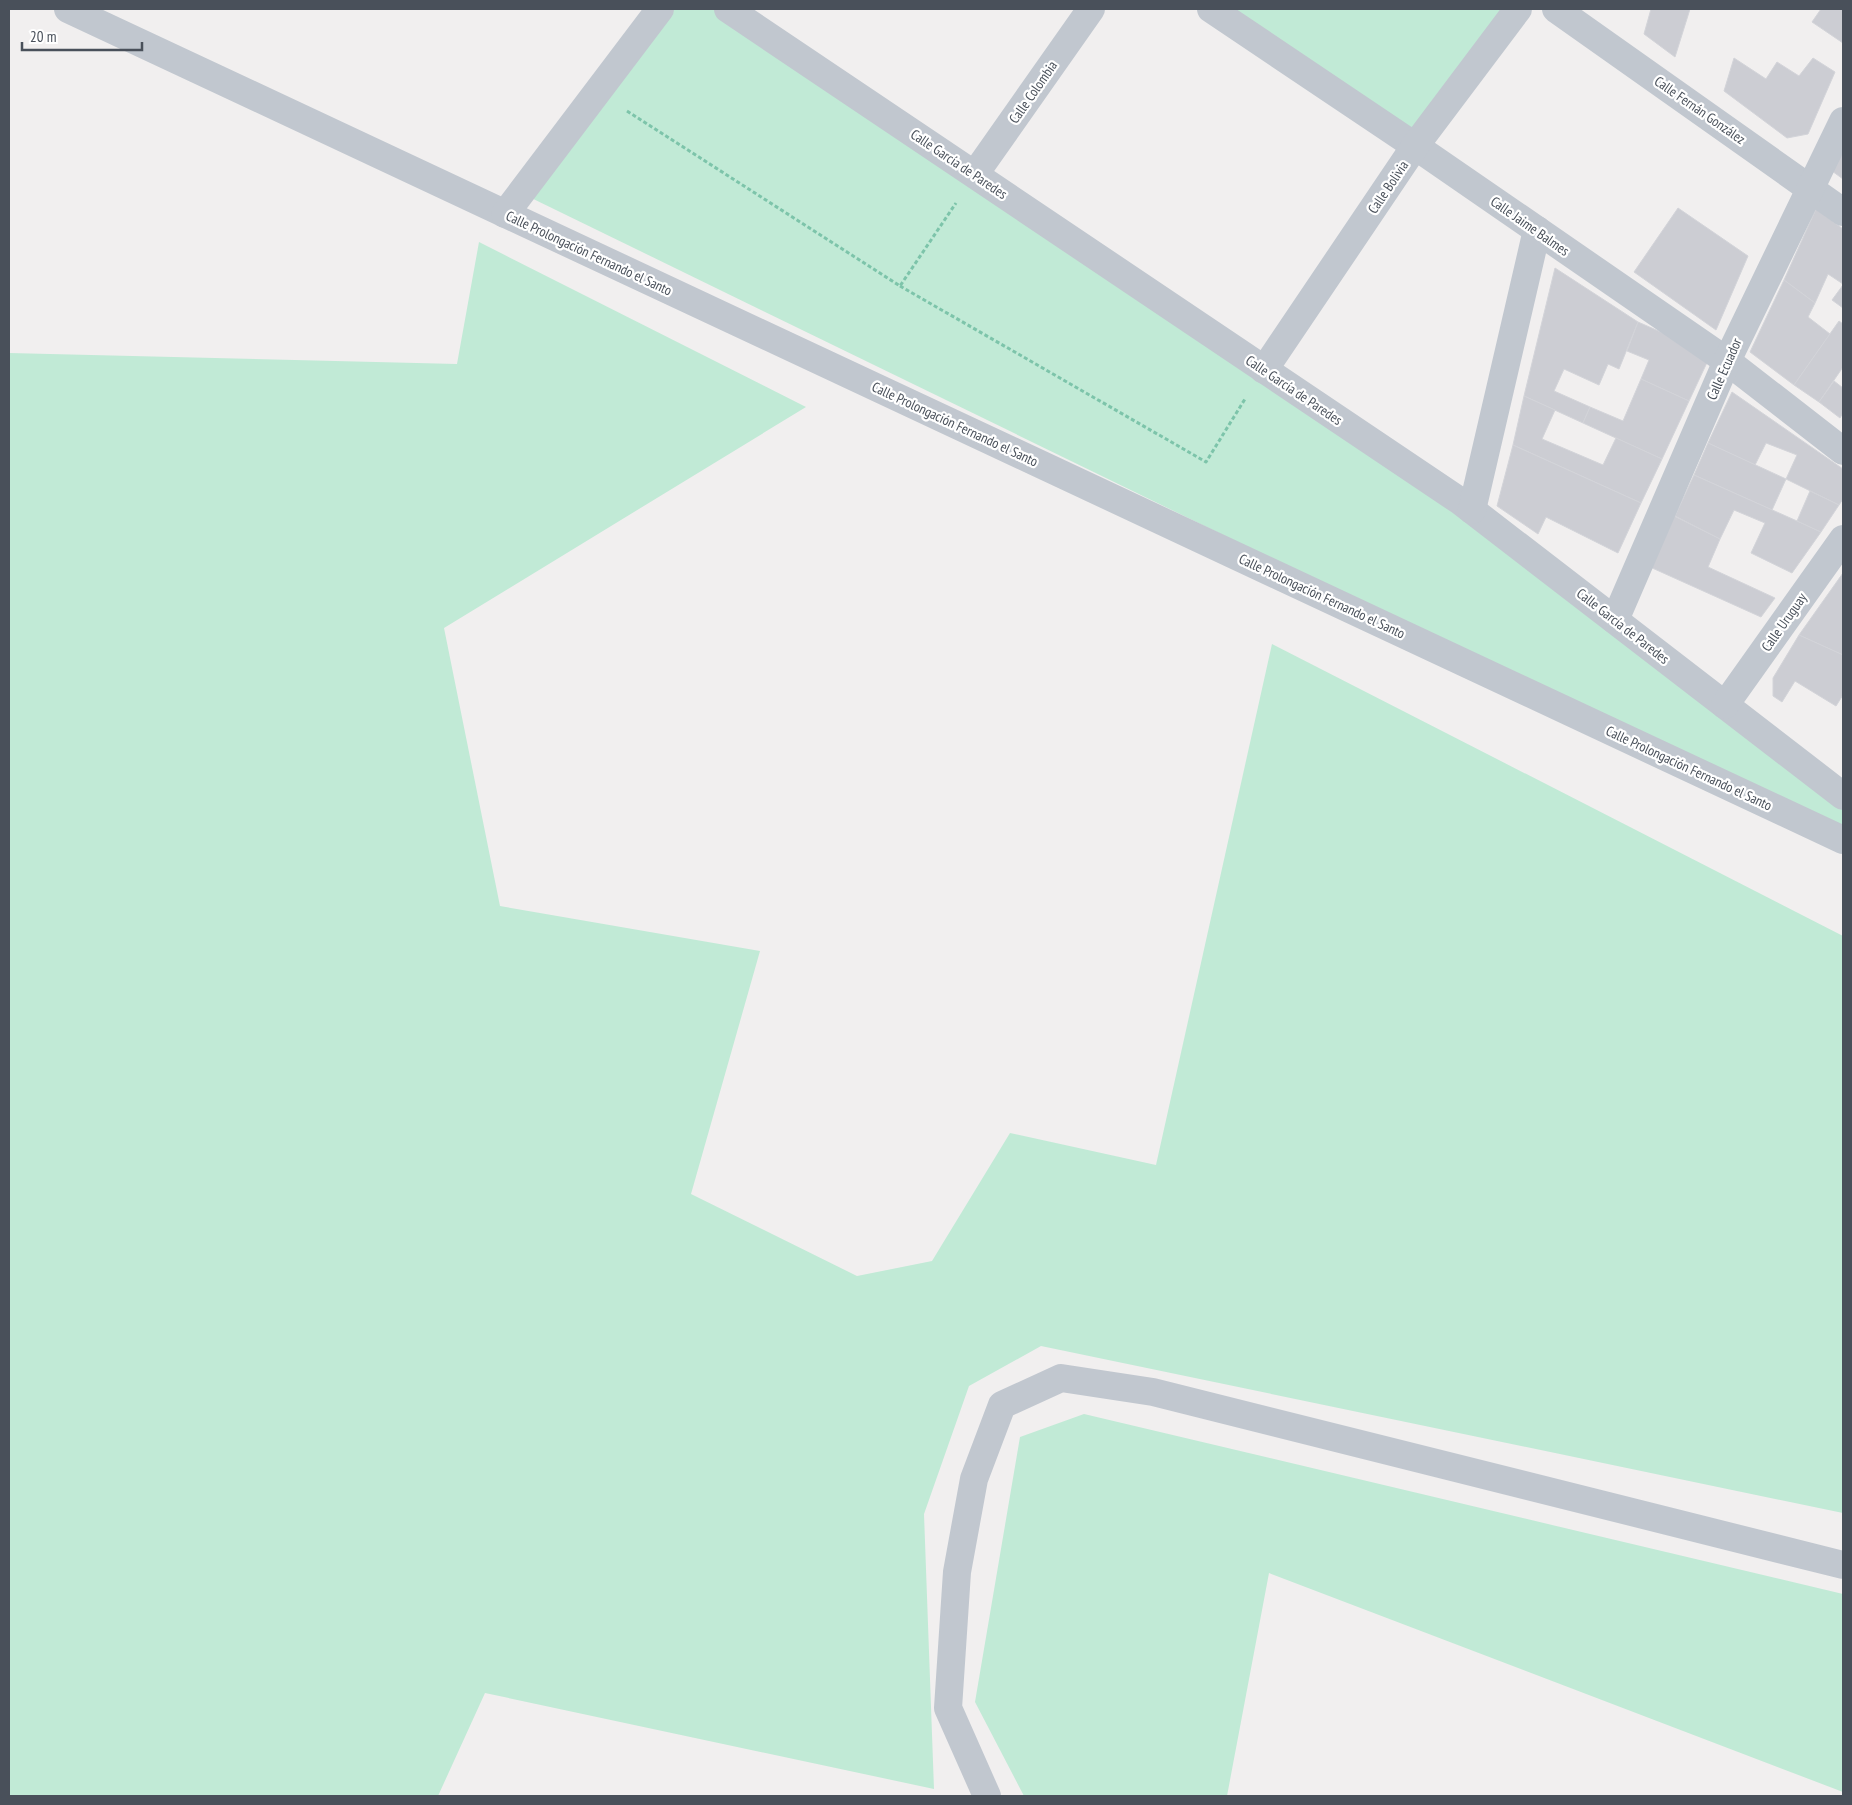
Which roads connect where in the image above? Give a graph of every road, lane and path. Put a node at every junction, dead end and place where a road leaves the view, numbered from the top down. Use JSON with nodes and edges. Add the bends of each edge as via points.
{"nodes":[{"id":1,"x":68,"y":9,"type":"edge"},
{"id":2,"x":660,"y":9,"type":"edge"},
{"id":3,"x":728,"y":9,"type":"edge"},
{"id":4,"x":1091,"y":9,"type":"edge"},
{"id":5,"x":1211,"y":9,"type":"edge"},
{"id":6,"x":1518,"y":9,"type":"edge"},
{"id":7,"x":1556,"y":9,"type":"edge"},
{"id":8,"x":598,"y":92,"type":"junction"},
{"id":9,"x":1843,"y":122,"type":"edge"},
{"id":10,"x":1415,"y":146,"type":"junction"},
{"id":11,"x":975,"y":174,"type":"junction"},
{"id":12,"x":1811,"y":189,"type":"junction"},
{"id":13,"x":1843,"y":212,"type":"edge"},
{"id":14,"x":505,"y":214,"type":"junction"},
{"id":15,"x":1537,"y":230,"type":"junction"},
{"id":16,"x":900,"y":286,"type":"junction"},
{"id":17,"x":1726,"y":360,"type":"junction"},
{"id":18,"x":1264,"y":370,"type":"junction"},
{"id":19,"x":1843,"y":451,"type":"edge"},
{"id":20,"x":1472,"y":510,"type":"junction"},
{"id":21,"x":1843,"y":539,"type":"edge"},
{"id":22,"x":1615,"y":620,"type":"junction"},
{"id":23,"x":1725,"y":705,"type":"junction"},
{"id":24,"x":1843,"y":796,"type":"edge"},
{"id":25,"x":1843,"y":840,"type":"edge"},
{"id":26,"x":1843,"y":1565,"type":"edge"},
{"id":27,"x":987,"y":1796,"type":"edge"}],
"edges":[{"from":1,"to":14,"type":"street","name":"Calle Prolongación Fernando el Santo"},
{"from":2,"to":8,"type":"street"},
{"from":3,"to":11,"type":"street","name":"Calle García de Paredes"},
{"from":4,"to":11,"type":"street","name":"Calle Colombia"},
{"from":5,"to":10,"type":"street","name":"Calle Jaime Balmes"},
{"from":6,"to":10,"type":"street","name":"Calle Bolivia"},
{"from":7,"to":12,"type":"street","name":"Calle Fernán González"},
{"from":8,"to":14,"type":"street"},
{"from":8,"to":16,"type":"path"},
{"from":9,"to":12,"type":"street","name":"Calle Ecuador"},
{"from":10,"to":15,"type":"street","name":"Calle Jaime Balmes"},
{"from":10,"to":18,"type":"street","name":"Calle Bolivia"},
{"from":11,"to":16,"type":"path"},
{"from":11,"to":18,"type":"street","name":"Calle García de Paredes"},
{"from":12,"to":13,"type":"street","name":"Calle Fernán González"},
{"from":12,"to":17,"type":"street","name":"Calle Ecuador"},
{"from":14,"to":25,"type":"street","name":"Calle Prolongación Fernando el Santo"},
{"from":15,"to":17,"type":"street","name":"Calle Jaime Balmes"},
{"from":15,"to":20,"type":"street"},
{"from":16,"to":18,"type":"path","via":[[1206,462]]},
{"from":17,"to":19,"type":"street","name":"Calle Jaime Balmes"},
{"from":17,"to":22,"type":"street","name":"Calle Ecuador"},
{"from":18,"to":20,"type":"street","name":"Calle García de Paredes"},
{"from":20,"to":22,"type":"street","name":"Calle García de Paredes"},
{"from":21,"to":23,"type":"street","name":"Calle Uruguay"},
{"from":22,"to":23,"type":"street","name":"Calle García de Paredes"},
{"from":23,"to":24,"type":"street","name":"Calle García de Paredes"},
{"from":26,"to":27,"type":"street","via":[[1153,1392],[1061,1378],[1002,1405],[974,1479],[957,1572],[948,1708]]}]}
